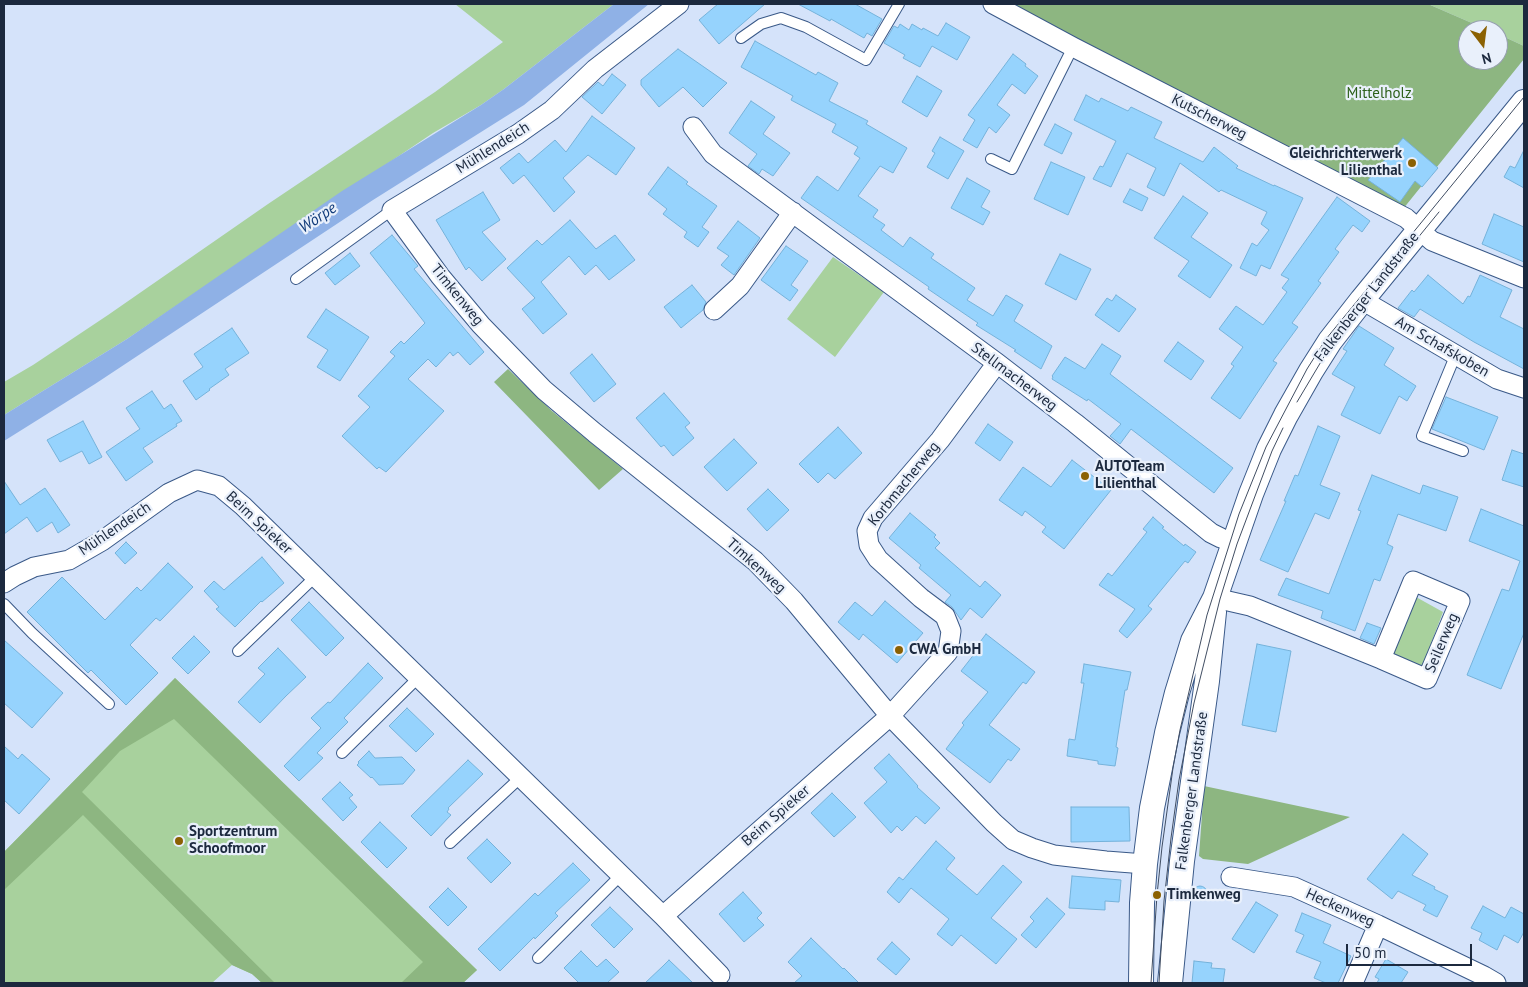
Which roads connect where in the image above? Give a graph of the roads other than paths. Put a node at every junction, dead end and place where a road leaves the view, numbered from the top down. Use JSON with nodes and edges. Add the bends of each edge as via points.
{"nodes":[{"id":1,"x":680,"y":4,"type":"edge"},
{"id":2,"x":899,"y":4,"type":"edge"},
{"id":3,"x":993,"y":4,"type":"edge"},
{"id":4,"x":741,"y":38,"type":"dead end"},
{"id":5,"x":1073,"y":47,"type":"junction"},
{"id":6,"x":1524,"y":102,"type":"edge"},
{"id":7,"x":693,"y":127,"type":"dead end"},
{"id":8,"x":991,"y":159,"type":"dead end"},
{"id":9,"x":392,"y":210,"type":"junction"},
{"id":10,"x":793,"y":212,"type":"junction"},
{"id":11,"x":1421,"y":231,"type":"junction"},
{"id":12,"x":1524,"y":278,"type":"edge"},
{"id":13,"x":296,"y":279,"type":"dead end"},
{"id":14,"x":1362,"y":300,"type":"junction"},
{"id":15,"x":714,"y":310,"type":"dead end"},
{"id":16,"x":1456,"y":354,"type":"junction"},
{"id":17,"x":997,"y":364,"type":"junction"},
{"id":18,"x":1524,"y":388,"type":"edge"},
{"id":19,"x":1463,"y":451,"type":"dead end"},
{"id":20,"x":197,"y":480,"type":"joint"},
{"id":21,"x":1234,"y":542,"type":"junction"},
{"id":22,"x":316,"y":576,"type":"junction"},
{"id":23,"x":4,"y":583,"type":"edge"},
{"id":24,"x":1216,"y":598,"type":"junction"},
{"id":25,"x":4,"y":604,"type":"edge"},
{"id":26,"x":238,"y":652,"type":"dead end"},
{"id":27,"x":1381,"y":659,"type":"junction"},
{"id":28,"x":419,"y":677,"type":"junction"},
{"id":29,"x":109,"y":704,"type":"dead end"},
{"id":30,"x":890,"y":716,"type":"junction"},
{"id":31,"x":342,"y":753,"type":"dead end"},
{"id":32,"x":521,"y":777,"type":"junction"},
{"id":33,"x":450,"y":843,"type":"dead end"},
{"id":34,"x":1145,"y":864,"type":"junction"},
{"id":35,"x":621,"y":875,"type":"junction"},
{"id":36,"x":1231,"y":877,"type":"dead end"},
{"id":37,"x":663,"y":916,"type":"junction"},
{"id":38,"x":1378,"y":925,"type":"junction"},
{"id":39,"x":538,"y":958,"type":"dead end"},
{"id":40,"x":716,"y":979,"type":"edge"},
{"id":41,"x":1141,"y":983,"type":"edge"},
{"id":42,"x":1170,"y":983,"type":"edge"},
{"id":43,"x":1353,"y":983,"type":"edge"},
{"id":44,"x":1496,"y":983,"type":"edge"}],
"edges":[{"from":1,"to":9,"type":"street","name":"Mühlendeich","via":[[595,69],[552,110]]},
{"from":2,"to":4,"type":"lane","via":[[866,60],[806,27],[781,18],[761,24]]},
{"from":3,"to":5,"type":"street","name":"Kutscherweg"},
{"from":5,"to":8,"type":"lane","via":[[1012,169]]},
{"from":5,"to":11,"type":"street","name":"Kutscherweg","via":[[1406,218]]},
{"from":6,"to":11,"type":"street","name":"Falkenberger Landstraße"},
{"from":7,"to":10,"type":"street","name":"Stellmacherweg","via":[[713,154]]},
{"from":9,"to":13,"type":"lane","name":"Mühlendeich"},
{"from":9,"to":30,"type":"street","name":"Timkenweg","via":[[481,325],[544,390],[755,561],[794,601]]},
{"from":10,"to":15,"type":"street","via":[[740,286]]},
{"from":10,"to":17,"type":"street","name":"Stellmacherweg"},
{"from":11,"to":12,"type":"street","name":"Falkenberger Landstraße","via":[[1432,241]]},
{"from":11,"to":14,"type":"street","name":"Falkenberger Landstraße"},
{"from":14,"to":16,"type":"street","name":"Am Schafskoben"},
{"from":14,"to":21,"type":"street","name":"Falkenberger Landstraße","via":[[1322,353],[1286,415],[1259,474]]},
{"from":16,"to":18,"type":"street","name":"Am Schafskoben","via":[[1498,379]]},
{"from":16,"to":19,"type":"lane","via":[[1422,436]]},
{"from":17,"to":21,"type":"street","name":"Stellmacherweg","via":[[1211,532]]},
{"from":17,"to":30,"type":"street","name":"Korbmacherweg","via":[[940,440],[873,518],[867,531],[869,545],[878,559],[945,616],[951,631],[948,652]]},
{"from":20,"to":22,"type":"street","name":"Beim Spieker","via":[[219,486]]},
{"from":20,"to":23,"type":"street","name":"Mühlendeich","via":[[169,493],[102,541],[69,560],[34,567]]},
{"from":21,"to":24,"type":"street","name":"Falkenberger Landstraße"},
{"from":22,"to":26,"type":"lane"},
{"from":22,"to":28,"type":"street","name":"Beim Spieker"},
{"from":24,"to":27,"type":"street","name":"Seilerweg","via":[[1250,606]]},
{"from":24,"to":34,"type":"street","name":"Falkenberger Landstraße","via":[[1194,642],[1177,693],[1152,808]]},
{"from":24,"to":42,"type":"street","name":"Falkenberger Landstraße","via":[[1182,861]]},
{"from":25,"to":29,"type":"lane"},
{"from":27,"to":27,"type":"street","name":"Seilerweg","via":[[1427,679],[1460,601],[1413,581]]},
{"from":28,"to":31,"type":"lane"},
{"from":28,"to":32,"type":"street","name":"Beim Spieker"},
{"from":30,"to":34,"type":"street","name":"Timkenweg","via":[[1012,840],[1054,855]]},
{"from":30,"to":37,"type":"street","name":"Beim Spieker"},
{"from":32,"to":33,"type":"lane"},
{"from":32,"to":35,"type":"street","name":"Beim Spieker"},
{"from":34,"to":41,"type":"street","name":"Falkenberger Landstraße"},
{"from":35,"to":37,"type":"street","name":"Beim Spieker"},
{"from":35,"to":39,"type":"lane"},
{"from":36,"to":38,"type":"street","name":"Heckenweg","via":[[1294,887]]},
{"from":37,"to":40,"type":"street","name":"Beim Spieker"},
{"from":38,"to":43,"type":"street"},
{"from":38,"to":44,"type":"street","name":"Heckenweg"}]}
